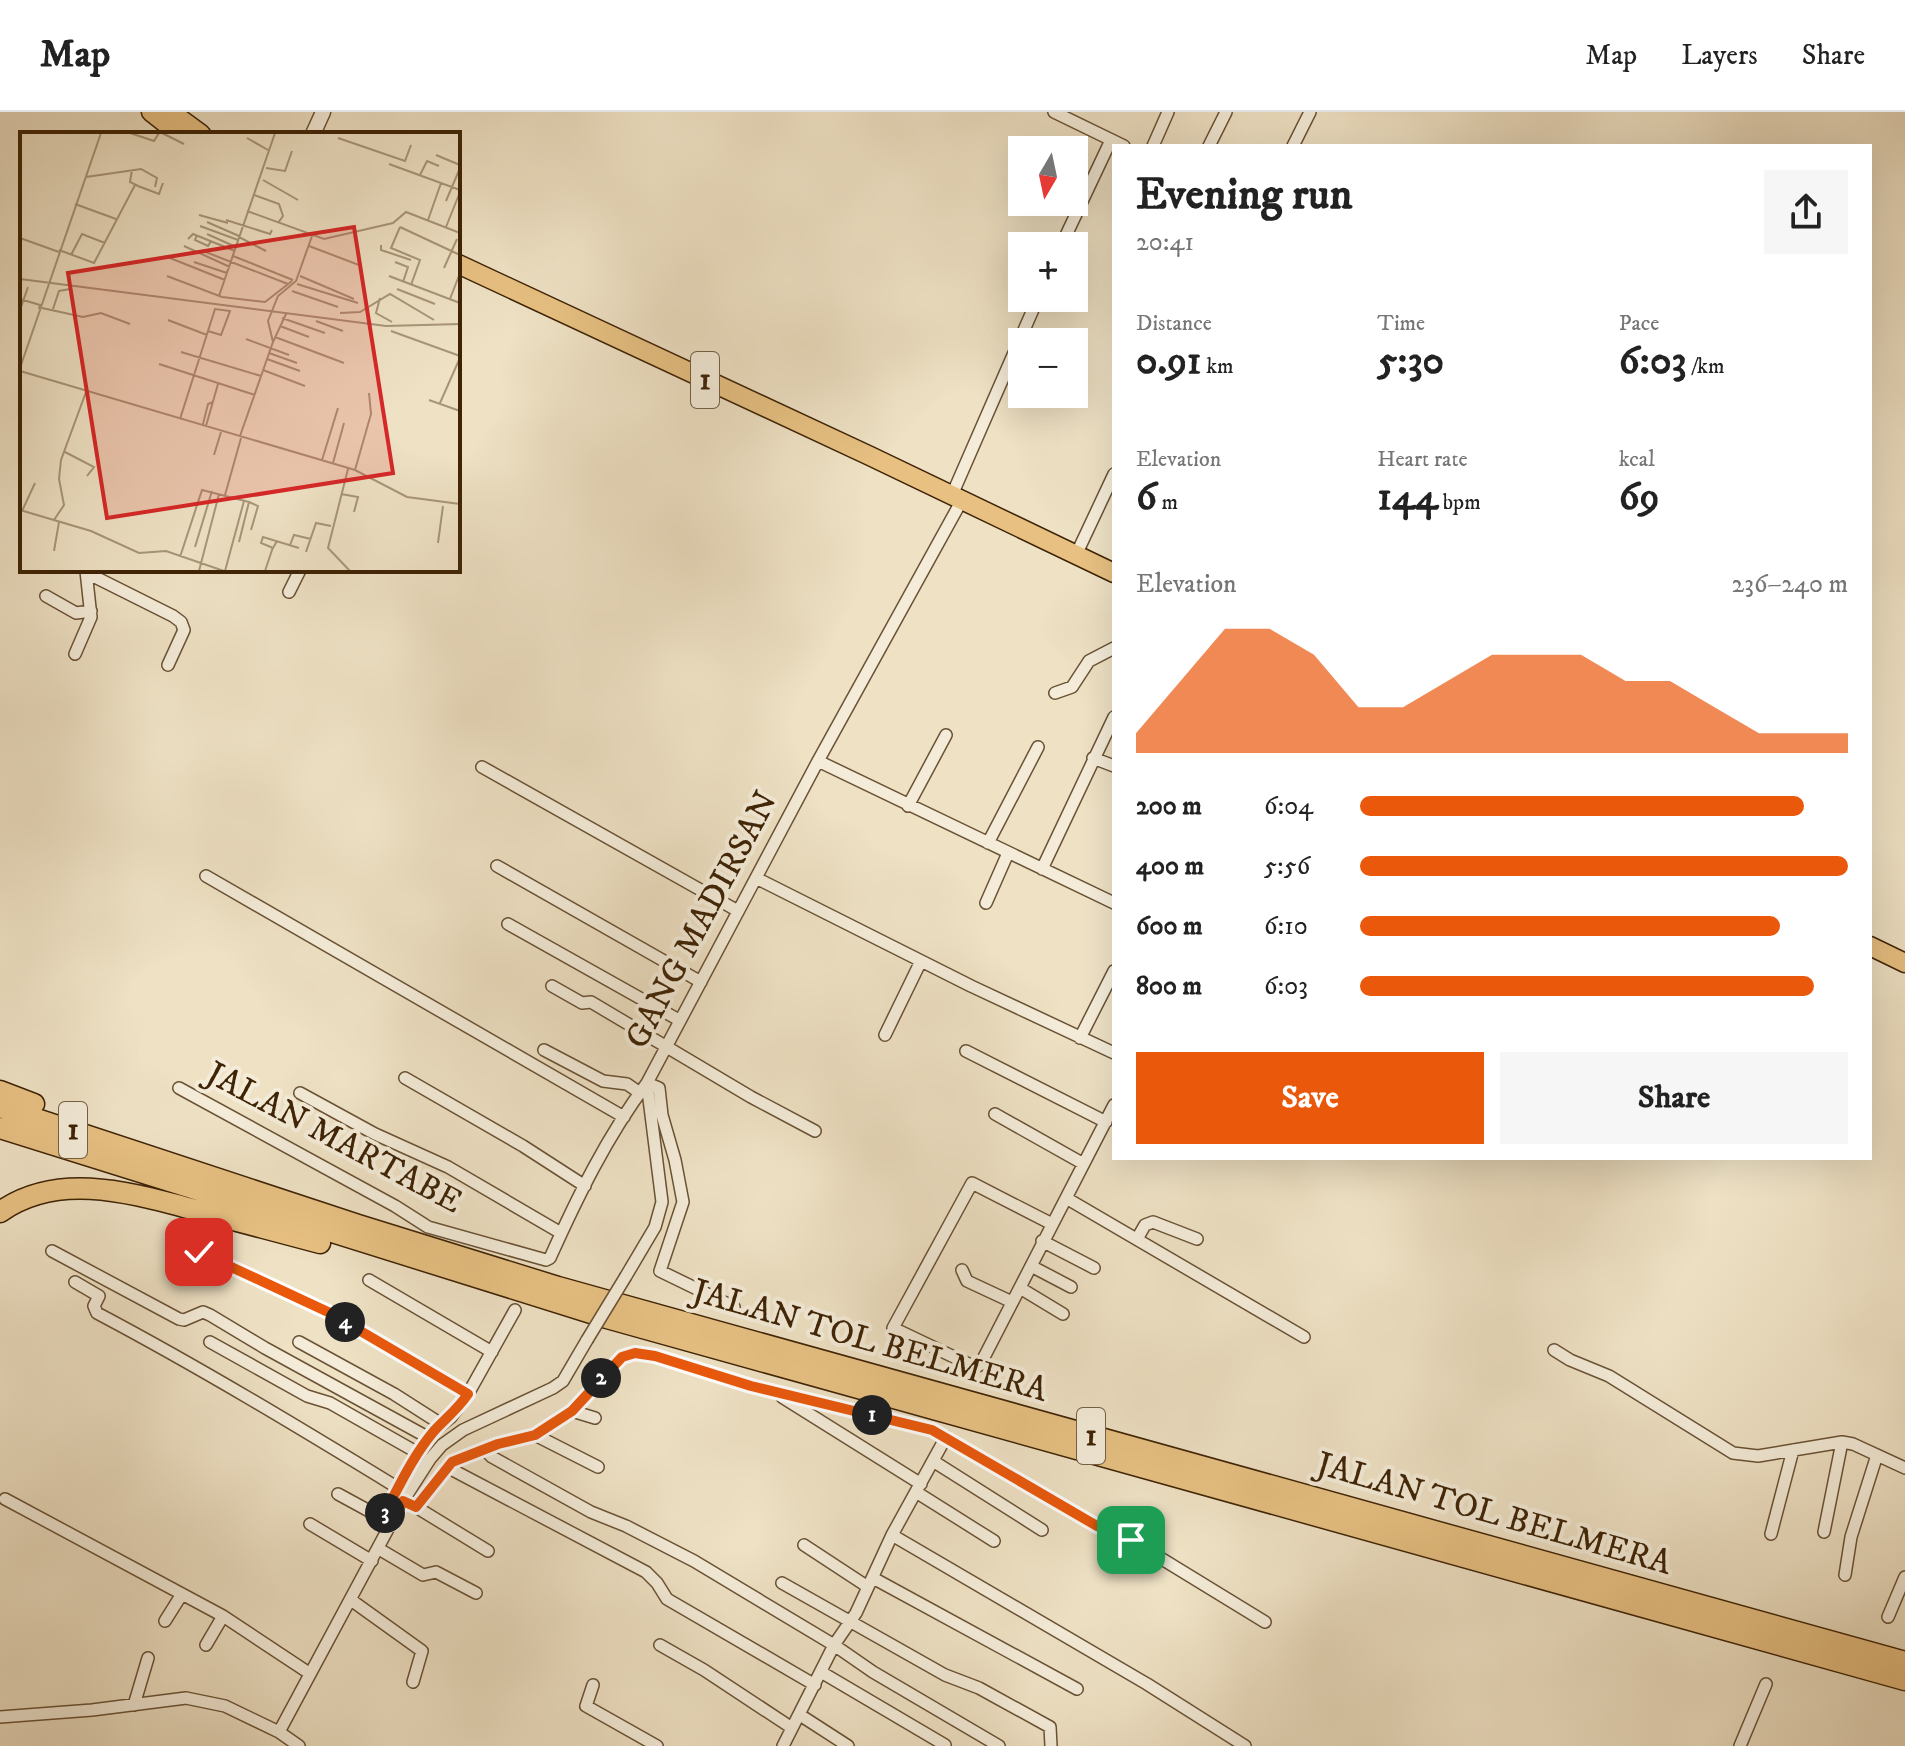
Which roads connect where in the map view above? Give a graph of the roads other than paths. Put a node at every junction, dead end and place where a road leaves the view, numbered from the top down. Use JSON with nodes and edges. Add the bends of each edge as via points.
{"nodes":[{"id":1,"x":151,"y":112,"type":"edge"},
{"id":2,"x":171,"y":112,"type":"edge"},
{"id":3,"x":323,"y":112,"type":"edge"},
{"id":4,"x":1054,"y":112,"type":"edge"},
{"id":5,"x":1168,"y":112,"type":"edge"},
{"id":6,"x":1226,"y":112,"type":"edge"},
{"id":7,"x":1310,"y":112,"type":"edge"},
{"id":8,"x":176,"y":132,"type":"edge"},
{"id":9,"x":198,"y":132,"type":"edge"},
{"id":10,"x":314,"y":132,"type":"edge"},
{"id":11,"x":1111,"y":140,"type":"junction"},
{"id":12,"x":1120,"y":144,"type":"edge"},
{"id":13,"x":1154,"y":144,"type":"edge"},
{"id":14,"x":1210,"y":144,"type":"edge"},
{"id":15,"x":1294,"y":144,"type":"edge"},
{"id":16,"x":1068,"y":232,"type":"edge"},
{"id":17,"x":460,"y":265,"type":"edge"},
{"id":18,"x":460,"y":277,"type":"edge"},
{"id":19,"x":1032,"y":312,"type":"edge"},
{"id":20,"x":1112,"y":478,"type":"edge"},
{"id":21,"x":957,"y":501,"type":"junction"},
{"id":22,"x":1076,"y":555,"type":"junction"},
{"id":23,"x":87,"y":572,"type":"edge"},
{"id":24,"x":299,"y":572,"type":"edge"},
{"id":25,"x":1112,"y":572,"type":"edge"},
{"id":26,"x":1112,"y":582,"type":"edge"},
{"id":27,"x":289,"y":592,"type":"dead end"},
{"id":28,"x":46,"y":596,"type":"dead end"},
{"id":29,"x":91,"y":611,"type":"junction"},
{"id":30,"x":1112,"y":649,"type":"edge"},
{"id":31,"x":75,"y":654,"type":"dead end"},
{"id":32,"x":168,"y":665,"type":"dead end"},
{"id":33,"x":1055,"y":693,"type":"dead end"},
{"id":34,"x":1112,"y":721,"type":"edge"},
{"id":35,"x":946,"y":735,"type":"dead end"},
{"id":36,"x":1038,"y":747,"type":"dead end"},
{"id":37,"x":1093,"y":758,"type":"junction"},
{"id":38,"x":818,"y":761,"type":"junction"},
{"id":39,"x":1112,"y":765,"type":"edge"},
{"id":40,"x":482,"y":767,"type":"dead end"},
{"id":41,"x":908,"y":806,"type":"junction"},
{"id":42,"x":988,"y":843,"type":"junction"},
{"id":43,"x":1008,"y":853,"type":"junction"},
{"id":44,"x":497,"y":866,"type":"dead end"},
{"id":45,"x":1042,"y":869,"type":"junction"},
{"id":46,"x":206,"y":876,"type":"dead end"},
{"id":47,"x":756,"y":878,"type":"junction"},
{"id":48,"x":1112,"y":902,"type":"edge"},
{"id":49,"x":986,"y":903,"type":"dead end"},
{"id":50,"x":738,"y":911,"type":"junction"},
{"id":51,"x":508,"y":924,"type":"dead end"},
{"id":52,"x":1872,"y":936,"type":"edge"},
{"id":53,"x":1872,"y":947,"type":"edge"},
{"id":54,"x":1905,"y":951,"type":"edge"},
{"id":55,"x":921,"y":961,"type":"junction"},
{"id":56,"x":1905,"y":963,"type":"edge"},
{"id":57,"x":1112,"y":975,"type":"edge"},
{"id":58,"x":701,"y":982,"type":"junction"},
{"id":59,"x":552,"y":986,"type":"dead end"},
{"id":60,"x":679,"y":1020,"type":"junction"},
{"id":61,"x":885,"y":1035,"type":"dead end"},
{"id":62,"x":1080,"y":1038,"type":"junction"},
{"id":63,"x":665,"y":1046,"type":"junction"},
{"id":64,"x":544,"y":1050,"type":"dead end"},
{"id":65,"x":966,"y":1051,"type":"dead end"},
{"id":66,"x":1112,"y":1052,"type":"edge"},
{"id":67,"x":405,"y":1078,"type":"dead end"},
{"id":68,"x":179,"y":1088,"type":"dead end"},
{"id":69,"x":644,"y":1088,"type":"junction"},
{"id":70,"x":0,"y":1091,"type":"edge"},
{"id":71,"x":300,"y":1093,"type":"dead end"},
{"id":72,"x":0,"y":1107,"type":"edge"},
{"id":73,"x":1112,"y":1109,"type":"edge"},
{"id":74,"x":995,"y":1114,"type":"dead end"},
{"id":75,"x":624,"y":1117,"type":"junction"},
{"id":76,"x":1106,"y":1122,"type":"junction"},
{"id":77,"x":0,"y":1128,"type":"edge"},
{"id":78,"x":815,"y":1131,"type":"dead end"},
{"id":79,"x":146,"y":1153,"type":"junction"},
{"id":80,"x":1082,"y":1163,"type":"junction"},
{"id":81,"x":585,"y":1186,"type":"junction"},
{"id":82,"x":1066,"y":1198,"type":"junction"},
{"id":83,"x":0,"y":1212,"type":"edge"},
{"id":84,"x":1052,"y":1224,"type":"junction"},
{"id":85,"x":561,"y":1233,"type":"junction"},
{"id":86,"x":1137,"y":1239,"type":"junction"},
{"id":87,"x":1197,"y":1239,"type":"dead end"},
{"id":88,"x":1042,"y":1241,"type":"junction"},
{"id":89,"x":186,"y":1245,"type":"dead end"},
{"id":90,"x":52,"y":1251,"type":"dead end"},
{"id":91,"x":1031,"y":1266,"type":"junction"},
{"id":92,"x":1094,"y":1268,"type":"dead end"},
{"id":93,"x":962,"y":1270,"type":"dead end"},
{"id":94,"x":449,"y":1271,"type":"junction"},
{"id":95,"x":369,"y":1280,"type":"dead end"},
{"id":96,"x":75,"y":1282,"type":"dead end"},
{"id":97,"x":1071,"y":1287,"type":"dead end"},
{"id":98,"x":1020,"y":1288,"type":"junction"},
{"id":99,"x":1012,"y":1302,"type":"junction"},
{"id":100,"x":734,"y":1307,"type":"dead end"},
{"id":101,"x":515,"y":1310,"type":"dead end"},
{"id":102,"x":1063,"y":1314,"type":"dead end"},
{"id":103,"x":1304,"y":1337,"type":"dead end"},
{"id":104,"x":210,"y":1342,"type":"dead end"},
{"id":105,"x":299,"y":1342,"type":"dead end"},
{"id":106,"x":1554,"y":1350,"type":"dead end"},
{"id":107,"x":492,"y":1352,"type":"junction"},
{"id":108,"x":776,"y":1392,"type":"junction"},
{"id":109,"x":468,"y":1394,"type":"junction"},
{"id":110,"x":572,"y":1411,"type":"junction"},
{"id":111,"x":595,"y":1418,"type":"dead end"},
{"id":112,"x":441,"y":1424,"type":"junction"},
{"id":113,"x":535,"y":1435,"type":"junction"},
{"id":114,"x":946,"y":1437,"type":"junction"},
{"id":115,"x":429,"y":1438,"type":"junction"},
{"id":116,"x":1842,"y":1442,"type":"junction"},
{"id":117,"x":484,"y":1449,"type":"junction"},
{"id":118,"x":1793,"y":1450,"type":"junction"},
{"id":119,"x":418,"y":1453,"type":"junction"},
{"id":120,"x":1877,"y":1455,"type":"junction"},
{"id":121,"x":933,"y":1461,"type":"junction"},
{"id":122,"x":447,"y":1467,"type":"junction"},
{"id":123,"x":598,"y":1467,"type":"dead end"},
{"id":124,"x":1905,"y":1468,"type":"edge"},
{"id":125,"x":398,"y":1488,"type":"junction"},
{"id":126,"x":918,"y":1488,"type":"junction"},
{"id":127,"x":338,"y":1494,"type":"dead end"},
{"id":128,"x":5,"y":1499,"type":"dead end"},
{"id":129,"x":403,"y":1501,"type":"junction"},
{"id":130,"x":416,"y":1507,"type":"junction"},
{"id":131,"x":387,"y":1521,"type":"junction"},
{"id":132,"x":310,"y":1524,"type":"dead end"},
{"id":133,"x":1042,"y":1530,"type":"dead end"},
{"id":134,"x":1824,"y":1532,"type":"dead end"},
{"id":135,"x":1771,"y":1534,"type":"dead end"},
{"id":136,"x":892,"y":1535,"type":"junction"},
{"id":137,"x":994,"y":1541,"type":"dead end"},
{"id":138,"x":804,"y":1545,"type":"dead end"},
{"id":139,"x":379,"y":1549,"type":"junction"},
{"id":140,"x":488,"y":1551,"type":"dead end"},
{"id":141,"x":372,"y":1561,"type":"junction"},
{"id":142,"x":1845,"y":1575,"type":"dead end"},
{"id":143,"x":1905,"y":1577,"type":"edge"},
{"id":144,"x":871,"y":1582,"type":"junction"},
{"id":145,"x":782,"y":1583,"type":"dead end"},
{"id":146,"x":476,"y":1593,"type":"dead end"},
{"id":147,"x":182,"y":1594,"type":"junction"},
{"id":148,"x":351,"y":1600,"type":"junction"},
{"id":149,"x":223,"y":1616,"type":"junction"},
{"id":150,"x":1888,"y":1617,"type":"dead end"},
{"id":151,"x":165,"y":1621,"type":"dead end"},
{"id":152,"x":851,"y":1622,"type":"junction"},
{"id":153,"x":1265,"y":1622,"type":"dead end"},
{"id":154,"x":206,"y":1645,"type":"dead end"},
{"id":155,"x":660,"y":1645,"type":"dead end"},
{"id":156,"x":834,"y":1645,"type":"junction"},
{"id":157,"x":148,"y":1658,"type":"dead end"},
{"id":158,"x":1905,"y":1662,"type":"edge"},
{"id":159,"x":821,"y":1672,"type":"junction"},
{"id":160,"x":309,"y":1673,"type":"junction"},
{"id":161,"x":1905,"y":1680,"type":"edge"},
{"id":162,"x":413,"y":1682,"type":"dead end"},
{"id":163,"x":1766,"y":1684,"type":"dead end"},
{"id":164,"x":593,"y":1685,"type":"dead end"},
{"id":165,"x":815,"y":1685,"type":"junction"},
{"id":166,"x":1077,"y":1689,"type":"dead end"},
{"id":167,"x":134,"y":1705,"type":"junction"},
{"id":168,"x":800,"y":1715,"type":"junction"},
{"id":169,"x":0,"y":1717,"type":"edge"},
{"id":170,"x":792,"y":1728,"type":"junction"},
{"id":171,"x":279,"y":1732,"type":"junction"},
{"id":172,"x":291,"y":1744,"type":"edge"},
{"id":173,"x":788,"y":1744,"type":"edge"},
{"id":174,"x":945,"y":1745,"type":"edge"},
{"id":175,"x":657,"y":1746,"type":"edge"},
{"id":176,"x":848,"y":1746,"type":"edge"},
{"id":177,"x":999,"y":1746,"type":"edge"},
{"id":178,"x":1051,"y":1746,"type":"edge"},
{"id":179,"x":1245,"y":1746,"type":"edge"},
{"id":180,"x":1740,"y":1746,"type":"edge"}],
"edges":[{"from":1,"to":8,"type":"highway"},
{"from":2,"to":9,"type":"highway"},
{"from":3,"to":10,"type":"street"},
{"from":4,"to":11,"type":"street"},
{"from":5,"to":13,"type":"street"},
{"from":6,"to":14,"type":"street"},
{"from":7,"to":15,"type":"street"},
{"from":11,"to":12,"type":"street"},
{"from":11,"to":16,"type":"street"},
{"from":17,"to":21,"type":"highway","number":"1"},
{"from":18,"to":21,"type":"highway","number":"1"},
{"from":19,"to":21,"type":"street","name":"GANG MADIRSAN"},
{"from":20,"to":22,"type":"street"},
{"from":21,"to":22,"type":"highway","number":"1"},
{"from":21,"to":26,"type":"highway","number":"1"},
{"from":21,"to":38,"type":"street","name":"GANG MADIRSAN"},
{"from":22,"to":25,"type":"highway","number":"1"},
{"from":23,"to":29,"type":"street"},
{"from":23,"to":32,"type":"street","via":[[181,622],[184,630]]},
{"from":24,"to":27,"type":"street"},
{"from":28,"to":29,"type":"street","via":[[76,613]]},
{"from":29,"to":31,"type":"street"},
{"from":30,"to":33,"type":"street","via":[[1089,661],[1072,687]]},
{"from":34,"to":37,"type":"street"},
{"from":35,"to":41,"type":"street"},
{"from":36,"to":42,"type":"street"},
{"from":37,"to":39,"type":"street"},
{"from":37,"to":45,"type":"street"},
{"from":38,"to":41,"type":"street"},
{"from":38,"to":47,"type":"street","name":"GANG MADIRSAN"},
{"from":40,"to":50,"type":"street"},
{"from":41,"to":42,"type":"street"},
{"from":42,"to":43,"type":"street"},
{"from":43,"to":45,"type":"street"},
{"from":43,"to":49,"type":"street"},
{"from":44,"to":58,"type":"street"},
{"from":45,"to":48,"type":"street"},
{"from":46,"to":75,"type":"street"},
{"from":47,"to":50,"type":"street","name":"GANG MADIRSAN"},
{"from":47,"to":55,"type":"street"},
{"from":50,"to":58,"type":"street","name":"GANG MADIRSAN"},
{"from":51,"to":60,"type":"street"},
{"from":52,"to":54,"type":"highway"},
{"from":53,"to":56,"type":"highway"},
{"from":55,"to":61,"type":"street"},
{"from":55,"to":62,"type":"street"},
{"from":57,"to":62,"type":"street"},
{"from":58,"to":60,"type":"street","name":"GANG MADIRSAN"},
{"from":59,"to":63,"type":"street","via":[[582,1003],[591,1002]]},
{"from":60,"to":63,"type":"street","name":"GANG MADIRSAN"},
{"from":62,"to":66,"type":"street"},
{"from":63,"to":69,"type":"street","name":"GANG MADIRSAN"},
{"from":63,"to":78,"type":"street"},
{"from":64,"to":69,"type":"street","via":[[603,1081]]},
{"from":65,"to":76,"type":"street"},
{"from":67,"to":81,"type":"street"},
{"from":68,"to":85,"type":"street","name":"JALAN MARTABE","via":[[428,1227],[546,1260]]},
{"from":69,"to":75,"type":"street","name":"JALAN MARTABE"},
{"from":69,"to":100,"type":"street","via":[[659,1088],[683,1202],[660,1271]]},
{"from":69,"to":129,"type":"street","name":"GANG MADIRSAN","bridge":true,"via":[[662,1202],[655,1227],[563,1381],[442,1445]]},
{"from":70,"to":79,"type":"highway"},
{"from":71,"to":85,"type":"street","via":[[448,1167]]},
{"from":72,"to":79,"type":"highway","number":"1"},
{"from":73,"to":76,"type":"street"},
{"from":74,"to":80,"type":"street"},
{"from":75,"to":81,"type":"street","name":"JALAN MARTABE"},
{"from":76,"to":80,"type":"street"},
{"from":77,"to":94,"type":"highway","number":"1"},
{"from":79,"to":158,"type":"highway","name":"JALAN TOL BELMERA","number":"1","via":[[558,1287]]},
{"from":80,"to":82,"type":"street"},
{"from":81,"to":85,"type":"street","name":"JALAN MARTABE"},
{"from":82,"to":84,"type":"street"},
{"from":82,"to":86,"type":"street"},
{"from":83,"to":94,"type":"highway","via":[[50,1191],[114,1191]]},
{"from":84,"to":88,"type":"street"},
{"from":84,"to":99,"type":"street","via":[[972,1183],[893,1328],[975,1367]]},
{"from":86,"to":87,"type":"street","via":[[1153,1222]]},
{"from":86,"to":103,"type":"street"},
{"from":88,"to":91,"type":"street"},
{"from":88,"to":92,"type":"street"},
{"from":89,"to":109,"type":"street","via":[[328,1312]]},
{"from":90,"to":115,"type":"street","via":[[179,1319],[210,1315]]},
{"from":91,"to":97,"type":"street"},
{"from":91,"to":98,"type":"street"},
{"from":93,"to":99,"type":"street","via":[[967,1281]]},
{"from":94,"to":161,"type":"highway","name":"JALAN TOL BELMERA","number":"1"},
{"from":95,"to":107,"type":"street"},
{"from":96,"to":125,"type":"street","via":[[99,1296],[97,1313]]},
{"from":98,"to":99,"type":"street"},
{"from":98,"to":102,"type":"street"},
{"from":101,"to":107,"type":"street"},
{"from":104,"to":119,"type":"street"},
{"from":105,"to":112,"type":"street"},
{"from":106,"to":118,"type":"street","via":[[1644,1397],[1724,1450],[1758,1456]]},
{"from":107,"to":109,"type":"street"},
{"from":108,"to":110,"type":"street","via":[[635,1353],[622,1357]]},
{"from":108,"to":114,"type":"street"},
{"from":108,"to":126,"type":"street"},
{"from":109,"to":112,"type":"street"},
{"from":110,"to":111,"type":"street"},
{"from":110,"to":113,"type":"street"},
{"from":112,"to":115,"type":"street"},
{"from":113,"to":117,"type":"street"},
{"from":113,"to":123,"type":"street"},
{"from":114,"to":121,"type":"street"},
{"from":114,"to":153,"type":"street"},
{"from":115,"to":119,"type":"street"},
{"from":116,"to":118,"type":"street"},
{"from":116,"to":120,"type":"street"},
{"from":116,"to":134,"type":"street"},
{"from":117,"to":122,"type":"street"},
{"from":117,"to":156,"type":"street","via":[[591,1512],[671,1549]]},
{"from":118,"to":135,"type":"street"},
{"from":119,"to":125,"type":"street"},
{"from":120,"to":124,"type":"street"},
{"from":120,"to":142,"type":"street","via":[[1853,1528]]},
{"from":121,"to":126,"type":"street"},
{"from":121,"to":133,"type":"street"},
{"from":122,"to":130,"type":"street"},
{"from":122,"to":165,"type":"street","via":[[646,1572],[667,1599]]},
{"from":125,"to":131,"type":"street"},
{"from":126,"to":136,"type":"street"},
{"from":126,"to":137,"type":"street"},
{"from":127,"to":131,"type":"street"},
{"from":128,"to":147,"type":"street"},
{"from":129,"to":130,"type":"street"},
{"from":129,"to":131,"type":"street","name":"GANG MADIRSAN"},
{"from":130,"to":140,"type":"street"},
{"from":131,"to":139,"type":"street","name":"GANG MADIRSAN"},
{"from":132,"to":141,"type":"street"},
{"from":136,"to":144,"type":"street"},
{"from":136,"to":179,"type":"street"},
{"from":138,"to":144,"type":"street"},
{"from":139,"to":141,"type":"street","name":"GANG MADIRSAN"},
{"from":139,"to":146,"type":"street","via":[[423,1575],[436,1572]]},
{"from":141,"to":148,"type":"street","name":"GANG MADIRSAN"},
{"from":143,"to":150,"type":"street"},
{"from":144,"to":152,"type":"street"},
{"from":144,"to":166,"type":"street"},
{"from":145,"to":152,"type":"street"},
{"from":147,"to":149,"type":"street"},
{"from":147,"to":151,"type":"street"},
{"from":148,"to":160,"type":"street","name":"GANG MADIRSAN"},
{"from":148,"to":162,"type":"street","via":[[422,1651]]},
{"from":149,"to":154,"type":"street"},
{"from":149,"to":160,"type":"street"},
{"from":152,"to":156,"type":"street"},
{"from":152,"to":178,"type":"street","via":[[1050,1727]]},
{"from":155,"to":170,"type":"street"},
{"from":156,"to":159,"type":"street"},
{"from":156,"to":177,"type":"street"},
{"from":157,"to":167,"type":"street"},
{"from":159,"to":165,"type":"street"},
{"from":159,"to":174,"type":"street"},
{"from":160,"to":171,"type":"street","name":"GANG MADIRSAN"},
{"from":163,"to":180,"type":"street"},
{"from":164,"to":175,"type":"street","via":[[586,1706]]},
{"from":165,"to":168,"type":"street"},
{"from":167,"to":169,"type":"street"},
{"from":167,"to":171,"type":"street","via":[[205,1700]]},
{"from":168,"to":170,"type":"street"},
{"from":168,"to":176,"type":"street"},
{"from":170,"to":173,"type":"street"},
{"from":171,"to":172,"type":"street"}]}
